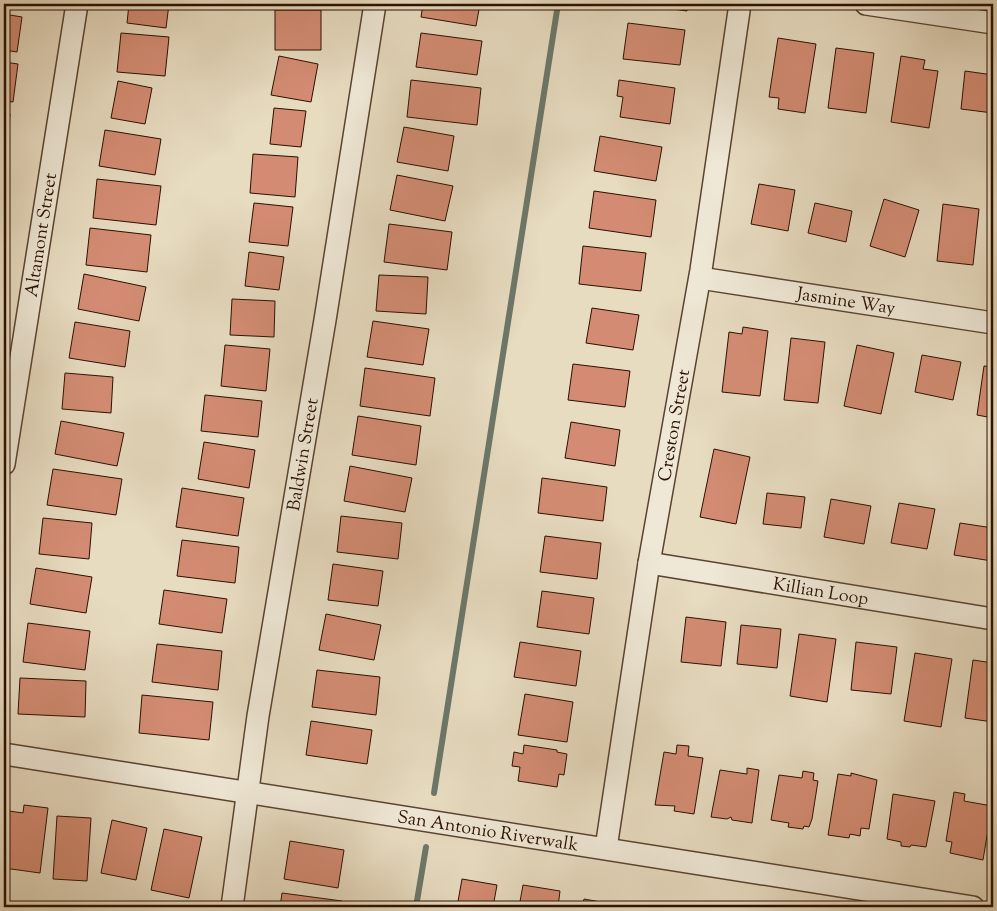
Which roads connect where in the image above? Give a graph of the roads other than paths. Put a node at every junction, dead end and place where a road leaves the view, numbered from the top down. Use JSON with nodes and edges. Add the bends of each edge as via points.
{"nodes":[{"id":1,"x":77,"y":4,"type":"edge"},
{"id":2,"x":375,"y":4,"type":"edge"},
{"id":3,"x":740,"y":4,"type":"edge"},
{"id":4,"x":866,"y":4,"type":"edge"},
{"id":5,"x":993,"y":23,"type":"edge"},
{"id":6,"x":700,"y":278,"type":"junction"},
{"id":7,"x":993,"y":323,"type":"edge"},
{"id":8,"x":4,"y":464,"type":"edge"},
{"id":9,"x":649,"y":563,"type":"junction"},
{"id":10,"x":993,"y":619,"type":"edge"},
{"id":11,"x":4,"y":754,"type":"edge"},
{"id":12,"x":247,"y":793,"type":"junction"},
{"id":13,"x":606,"y":848,"type":"junction"},
{"id":14,"x":232,"y":907,"type":"edge"},
{"id":15,"x":973,"y":907,"type":"edge"}],
"edges":[{"from":1,"to":8,"type":"street","name":"Altamont Street"},
{"from":2,"to":12,"type":"street","name":"Baldwin Street"},
{"from":3,"to":6,"type":"street","name":"Creston Street"},
{"from":4,"to":5,"type":"street"},
{"from":6,"to":7,"type":"street","name":"Jasmine Way"},
{"from":6,"to":9,"type":"street","name":"Creston Street"},
{"from":9,"to":10,"type":"street","name":"Killian Loop"},
{"from":9,"to":13,"type":"street","name":"Creston Street"},
{"from":11,"to":12,"type":"street","name":"San Antonio Riverwalk"},
{"from":12,"to":13,"type":"street","name":"San Antonio Riverwalk"},
{"from":12,"to":14,"type":"street","name":"Baldwin Street"},
{"from":13,"to":15,"type":"street","name":"San Antonio Riverwalk"}]}
